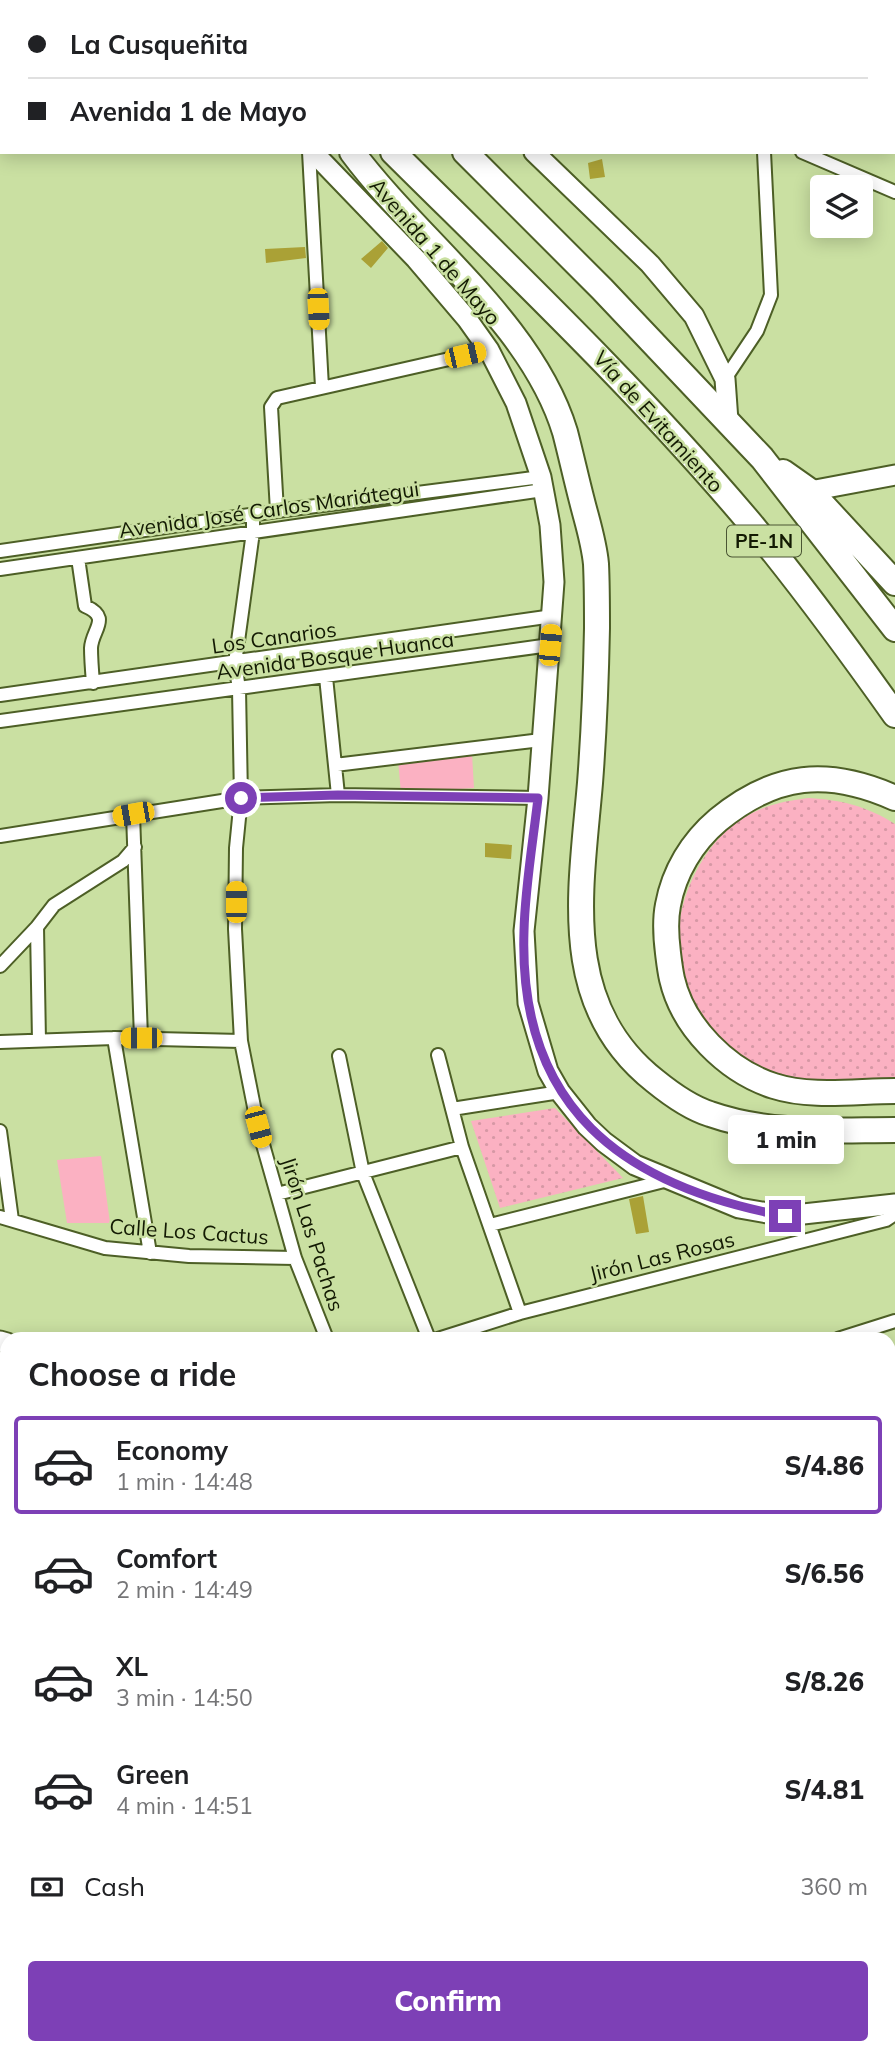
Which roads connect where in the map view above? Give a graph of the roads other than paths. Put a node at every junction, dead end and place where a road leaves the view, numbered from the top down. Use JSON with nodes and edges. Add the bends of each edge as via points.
{"nodes":[{"id":1,"x":311,"y":154,"type":"edge"},
{"id":2,"x":313,"y":154,"type":"edge"},
{"id":3,"x":354,"y":154,"type":"edge"},
{"id":4,"x":395,"y":154,"type":"edge"},
{"id":5,"x":467,"y":154,"type":"edge"},
{"id":6,"x":536,"y":154,"type":"edge"},
{"id":7,"x":764,"y":154,"type":"edge"},
{"id":8,"x":807,"y":154,"type":"edge"},
{"id":9,"x":895,"y":192,"type":"edge"},
{"id":10,"x":489,"y":350,"type":"junction"},
{"id":11,"x":725,"y":379,"type":"junction"},
{"id":12,"x":323,"y":387,"type":"junction"},
{"id":13,"x":728,"y":421,"type":"junction"},
{"id":14,"x":762,"y":458,"type":"junction"},
{"id":15,"x":895,"y":475,"type":"edge"},
{"id":16,"x":542,"y":484,"type":"junction"},
{"id":17,"x":810,"y":491,"type":"junction"},
{"id":18,"x":277,"y":511,"type":"junction"},
{"id":19,"x":253,"y":514,"type":"junction"},
{"id":20,"x":253,"y":532,"type":"junction"},
{"id":21,"x":0,"y":551,"type":"edge"},
{"id":22,"x":78,"y":558,"type":"junction"},
{"id":23,"x":0,"y":569,"type":"edge"},
{"id":24,"x":895,"y":583,"type":"edge"},
{"id":25,"x":553,"y":616,"type":"junction"},
{"id":26,"x":895,"y":629,"type":"edge"},
{"id":27,"x":550,"y":645,"type":"junction"},
{"id":28,"x":235,"y":663,"type":"junction"},
{"id":29,"x":326,"y":677,"type":"junction"},
{"id":30,"x":93,"y":682,"type":"junction"},
{"id":31,"x":63,"y":687,"type":"junction"},
{"id":32,"x":239,"y":689,"type":"junction"},
{"id":33,"x":0,"y":695,"type":"edge"},
{"id":34,"x":66,"y":712,"type":"junction"},
{"id":35,"x":895,"y":715,"type":"edge"},
{"id":36,"x":0,"y":721,"type":"edge"},
{"id":37,"x":541,"y":740,"type":"junction"},
{"id":38,"x":335,"y":765,"type":"junction"},
{"id":39,"x":338,"y":795,"type":"junction"},
{"id":40,"x":241,"y":798,"type":"junction"},
{"id":41,"x":538,"y":798,"type":"junction"},
{"id":42,"x":895,"y":798,"type":"edge"},
{"id":43,"x":133,"y":814,"type":"junction"},
{"id":44,"x":0,"y":836,"type":"edge"},
{"id":45,"x":135,"y":847,"type":"junction"},
{"id":46,"x":37,"y":927,"type":"junction"},
{"id":47,"x":0,"y":966,"type":"edge"},
{"id":48,"x":114,"y":1038,"type":"junction"},
{"id":49,"x":141,"y":1038,"type":"junction"},
{"id":50,"x":39,"y":1041,"type":"junction"},
{"id":51,"x":241,"y":1041,"type":"junction"},
{"id":52,"x":0,"y":1042,"type":"edge"},
{"id":53,"x":438,"y":1055,"type":"dead end"},
{"id":54,"x":339,"y":1056,"type":"dead end"},
{"id":55,"x":895,"y":1091,"type":"edge"},
{"id":56,"x":560,"y":1092,"type":"junction"},
{"id":57,"x":452,"y":1109,"type":"junction"},
{"id":58,"x":895,"y":1130,"type":"edge"},
{"id":59,"x":0,"y":1131,"type":"edge"},
{"id":60,"x":462,"y":1147,"type":"junction"},
{"id":61,"x":362,"y":1173,"type":"junction"},
{"id":62,"x":668,"y":1180,"type":"junction"},
{"id":63,"x":277,"y":1194,"type":"junction"},
{"id":64,"x":895,"y":1204,"type":"edge"},
{"id":65,"x":895,"y":1214,"type":"edge"},
{"id":66,"x":6,"y":1219,"type":"edge"},
{"id":67,"x":489,"y":1225,"type":"junction"},
{"id":68,"x":149,"y":1253,"type":"junction"},
{"id":69,"x":295,"y":1258,"type":"junction"},
{"id":70,"x":520,"y":1313,"type":"junction"},
{"id":71,"x":895,"y":1321,"type":"edge"},
{"id":72,"x":324,"y":1332,"type":"edge"},
{"id":73,"x":426,"y":1332,"type":"edge"},
{"id":74,"x":460,"y":1332,"type":"edge"},
{"id":75,"x":860,"y":1332,"type":"edge"}],
"edges":[{"from":1,"to":12,"type":"street"},
{"from":2,"to":10,"type":"main road","name":"Avenida 1 de Mayo","via":[[416,259]]},
{"from":3,"to":58,"type":"highway","via":[[501,320],[545,385],[564,429],[596,562],[595,667],[580,933],[600,1014],[641,1070],[706,1113],[779,1130]]},
{"from":4,"to":35,"type":"highway","name":"Vía de Evitamiento","number":"PE-1N","via":[[619,378],[750,523]]},
{"from":5,"to":13,"type":"highway","number":"PE-1N"},
{"from":6,"to":11,"type":"main road","via":[[681,299]]},
{"from":7,"to":11,"type":"street","via":[[771,295],[757,331]]},
{"from":8,"to":9,"type":"street"},
{"from":10,"to":12,"type":"street"},
{"from":10,"to":16,"type":"main road","name":"Avenida 1 de Mayo","via":[[516,403]]},
{"from":11,"to":13,"type":"main road"},
{"from":12,"to":18,"type":"street","via":[[273,401]]},
{"from":13,"to":14,"type":"highway","number":"PE-1N"},
{"from":14,"to":17,"type":"highway"},
{"from":14,"to":26,"type":"highway","number":"PE-1N"},
{"from":15,"to":17,"type":"main road"},
{"from":16,"to":18,"type":"street","name":"Avenida José Carlos Mariátegui"},
{"from":16,"to":20,"type":"street","name":"Avenida José Carlos Mariátegui"},
{"from":16,"to":25,"type":"main road","name":"Avenida 1 de Mayo","via":[[553,556]]},
{"from":17,"to":24,"type":"highway"},
{"from":18,"to":19,"type":"street","name":"Avenida José Carlos Mariátegui"},
{"from":19,"to":20,"type":"street","name":"Jirón Las Pachas"},
{"from":19,"to":21,"type":"street","name":"Avenida José Carlos Mariátegui"},
{"from":20,"to":22,"type":"street","name":"Avenida José Carlos Mariátegui"},
{"from":20,"to":28,"type":"street","name":"Jirón Las Pachas"},
{"from":22,"to":23,"type":"street","name":"Avenida José Carlos Mariátegui"},
{"from":22,"to":30,"type":"street","via":[[85,606],[98,615],[100,624],[91,644]]},
{"from":25,"to":27,"type":"main road","name":"Avenida 1 de Mayo"},
{"from":25,"to":28,"type":"street","name":"Los Canarios"},
{"from":27,"to":29,"type":"street","name":"Avenida Bosque Huanca"},
{"from":27,"to":37,"type":"main road","name":"Avenida 1 de Mayo"},
{"from":28,"to":30,"type":"street","name":"Los Canarios"},
{"from":28,"to":32,"type":"street","name":"Jirón Las Pachas"},
{"from":29,"to":32,"type":"street","name":"Avenida Bosque Huanca"},
{"from":29,"to":38,"type":"street"},
{"from":30,"to":31,"type":"street","name":"Los Canarios"},
{"from":31,"to":33,"type":"street","name":"Los Canarios"},
{"from":31,"to":34,"type":"street"},
{"from":32,"to":34,"type":"street","name":"Avenida Bosque Huanca"},
{"from":32,"to":40,"type":"street","name":"Jirón Las Pachas"},
{"from":34,"to":36,"type":"street","name":"Avenida Bosque Huanca"},
{"from":37,"to":38,"type":"street"},
{"from":37,"to":41,"type":"main road","name":"Avenida 1 de Mayo"},
{"from":38,"to":39,"type":"street"},
{"from":39,"to":40,"type":"street"},
{"from":39,"to":41,"type":"street"},
{"from":40,"to":43,"type":"street"},
{"from":40,"to":51,"type":"street","name":"Jirón Las Pachas","via":[[235,915]]},
{"from":41,"to":56,"type":"main road","name":"Avenida 1 de Mayo","via":[[524,931],[528,1003],[548,1071]]},
{"from":42,"to":55,"type":"highway","via":[[849,782],[822,779],[772,786],[746,799],[705,832],[688,853],[667,906],[666,935],[672,980],[686,1015],[725,1059],[752,1077],[803,1092]]},
{"from":43,"to":44,"type":"street"},
{"from":43,"to":45,"type":"street"},
{"from":45,"to":46,"type":"street","via":[[123,861],[54,905]]},
{"from":45,"to":49,"type":"street"},
{"from":46,"to":47,"type":"street"},
{"from":46,"to":50,"type":"street"},
{"from":48,"to":49,"type":"street"},
{"from":48,"to":50,"type":"street"},
{"from":48,"to":68,"type":"street"},
{"from":49,"to":51,"type":"street"},
{"from":50,"to":52,"type":"street"},
{"from":51,"to":63,"type":"street","name":"Jirón Las Pachas"},
{"from":53,"to":57,"type":"street"},
{"from":54,"to":61,"type":"street"},
{"from":56,"to":57,"type":"street"},
{"from":56,"to":62,"type":"main road","name":"Avenida 1 de Mayo","via":[[604,1142],[635,1165]]},
{"from":57,"to":60,"type":"street"},
{"from":59,"to":66,"type":"street"},
{"from":60,"to":61,"type":"street"},
{"from":60,"to":67,"type":"street"},
{"from":61,"to":63,"type":"street"},
{"from":61,"to":73,"type":"street"},
{"from":62,"to":64,"type":"main road","name":"Avenida 1 de Mayo","via":[[740,1208],[785,1216]]},
{"from":62,"to":67,"type":"street"},
{"from":63,"to":69,"type":"street","name":"Jirón Las Pachas"},
{"from":65,"to":70,"type":"street","name":"Jirón Las Rosas","via":[[886,1220]]},
{"from":66,"to":68,"type":"street","name":"Calle Los Cactus","via":[[105,1248]]},
{"from":67,"to":70,"type":"street"},
{"from":68,"to":69,"type":"street","name":"Calle Los Cactus"},
{"from":69,"to":72,"type":"street","name":"Jirón Las Pachas"},
{"from":70,"to":74,"type":"street","name":"Jirón Las Rosas"},
{"from":71,"to":75,"type":"street"}]}
